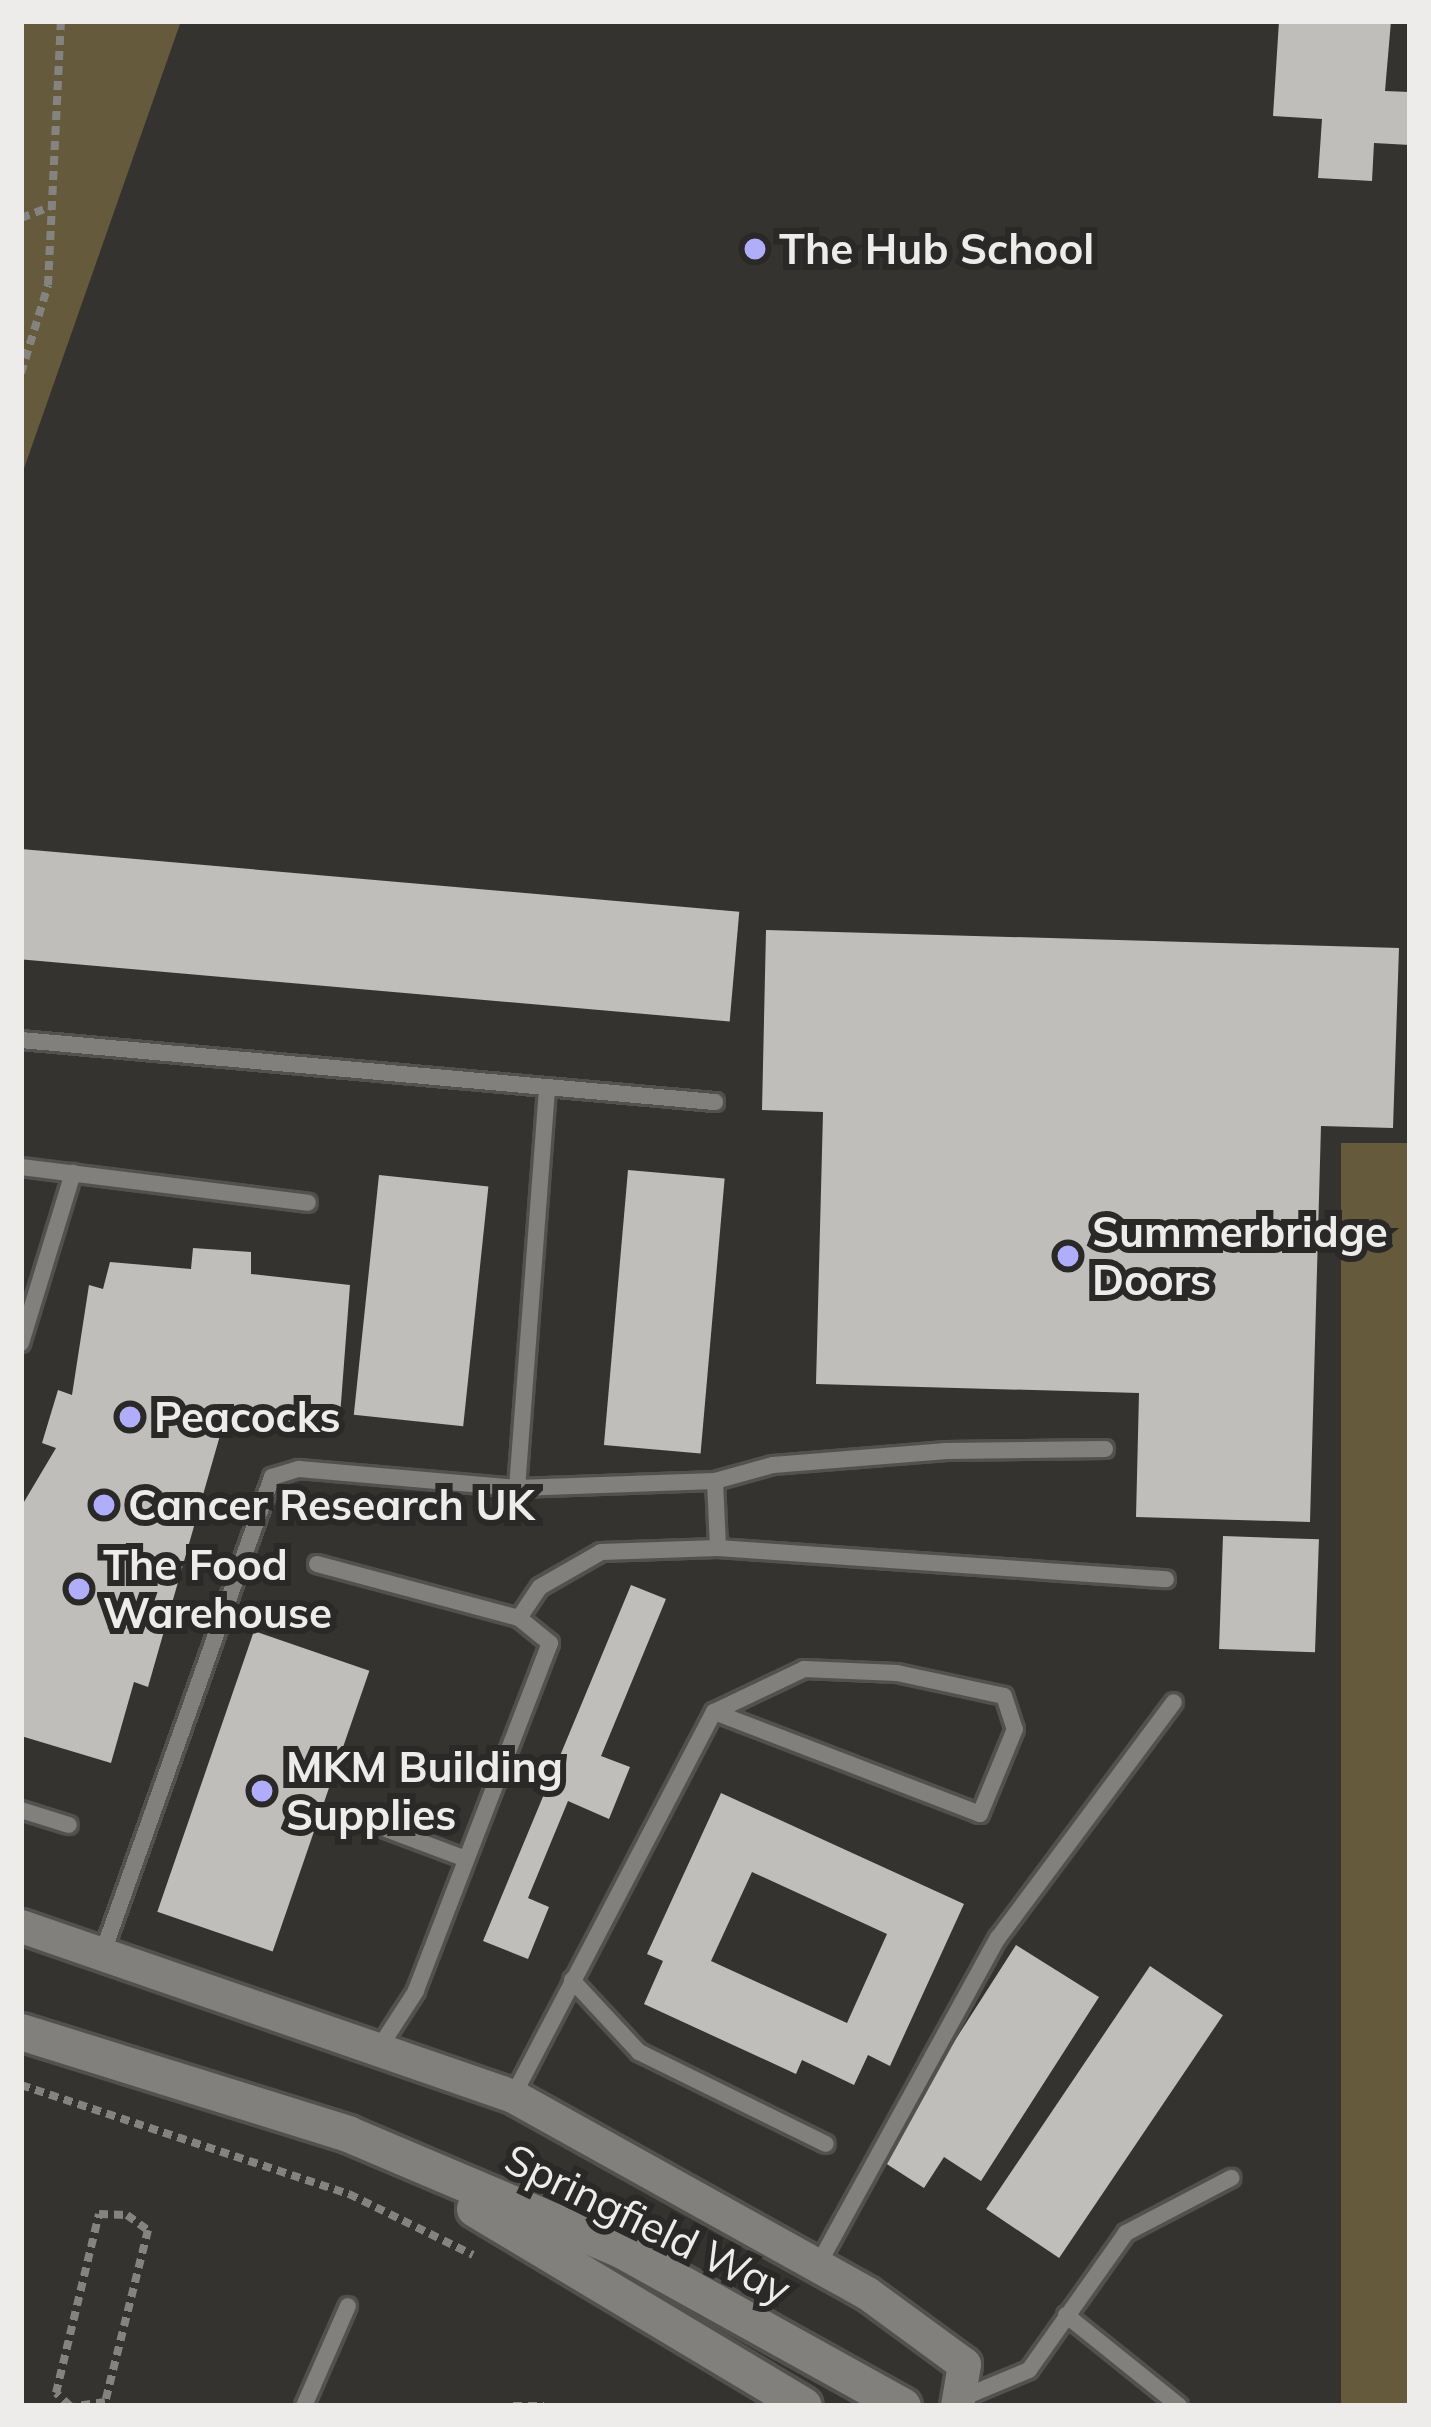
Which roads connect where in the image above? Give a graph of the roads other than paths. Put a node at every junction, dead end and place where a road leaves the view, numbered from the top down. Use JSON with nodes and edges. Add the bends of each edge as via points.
{"nodes":[{"id":1,"x":21,"y":1040,"type":"edge"},
{"id":2,"x":547,"y":1088,"type":"junction"},
{"id":3,"x":715,"y":1102,"type":"dead end"},
{"id":4,"x":21,"y":1167,"type":"edge"},
{"id":5,"x":74,"y":1173,"type":"junction"},
{"id":6,"x":308,"y":1203,"type":"dead end"},
{"id":7,"x":21,"y":1343,"type":"edge"},
{"id":8,"x":1105,"y":1449,"type":"dead end"},
{"id":9,"x":715,"y":1480,"type":"junction"},
{"id":10,"x":517,"y":1488,"type":"junction"},
{"id":11,"x":718,"y":1548,"type":"junction"},
{"id":12,"x":317,"y":1564,"type":"dead end"},
{"id":13,"x":1166,"y":1579,"type":"dead end"},
{"id":14,"x":519,"y":1618,"type":"junction"},
{"id":15,"x":1174,"y":1702,"type":"dead end"},
{"id":16,"x":714,"y":1712,"type":"junction"},
{"id":17,"x":21,"y":1810,"type":"edge"},
{"id":18,"x":362,"y":1820,"type":"dead end"},
{"id":19,"x":69,"y":1825,"type":"dead end"},
{"id":20,"x":463,"y":1858,"type":"junction"},
{"id":21,"x":21,"y":1926,"type":"edge"},
{"id":22,"x":103,"y":1952,"type":"junction"},
{"id":23,"x":572,"y":1980,"type":"junction"},
{"id":24,"x":21,"y":2032,"type":"edge"},
{"id":25,"x":381,"y":2045,"type":"junction"},
{"id":26,"x":513,"y":2096,"type":"junction"},
{"id":27,"x":348,"y":2134,"type":"junction"},
{"id":28,"x":826,"y":2144,"type":"dead end"},
{"id":29,"x":1231,"y":2178,"type":"dead end"},
{"id":30,"x":819,"y":2263,"type":"junction"},
{"id":31,"x":348,"y":2306,"type":"dead end"},
{"id":32,"x":1066,"y":2315,"type":"junction"},
{"id":33,"x":959,"y":2402,"type":"edge"},
{"id":34,"x":304,"y":2406,"type":"edge"},
{"id":35,"x":804,"y":2406,"type":"edge"},
{"id":36,"x":903,"y":2406,"type":"edge"},
{"id":37,"x":1179,"y":2406,"type":"edge"}],
"edges":[{"from":1,"to":2,"type":"lane"},
{"from":2,"to":3,"type":"lane"},
{"from":2,"to":10,"type":"lane"},
{"from":4,"to":5,"type":"lane"},
{"from":5,"to":6,"type":"lane"},
{"from":5,"to":7,"type":"lane"},
{"from":8,"to":9,"type":"lane","via":[[773,1465]]},
{"from":9,"to":10,"type":"lane"},
{"from":9,"to":11,"type":"lane"},
{"from":10,"to":22,"type":"lane","via":[[299,1469],[272,1478]]},
{"from":11,"to":13,"type":"lane"},
{"from":11,"to":14,"type":"lane","via":[[601,1552],[540,1587]]},
{"from":12,"to":14,"type":"lane"},
{"from":14,"to":20,"type":"lane","via":[[550,1643],[550,1667]]},
{"from":15,"to":30,"type":"lane","via":[[998,1937]]},
{"from":16,"to":16,"type":"lane","via":[[804,1670],[897,1672],[1004,1696],[1015,1729],[980,1814]]},
{"from":16,"to":23,"type":"lane","via":[[607,1934]]},
{"from":17,"to":19,"type":"lane"},
{"from":18,"to":20,"type":"lane"},
{"from":20,"to":25,"type":"lane","via":[[416,1991]]},
{"from":21,"to":22,"type":"street"},
{"from":22,"to":25,"type":"street"},
{"from":23,"to":26,"type":"lane"},
{"from":23,"to":28,"type":"lane","via":[[639,2052]]},
{"from":24,"to":27,"type":"main road","name":"Springfield Way"},
{"from":25,"to":26,"type":"street"},
{"from":26,"to":30,"type":"street"},
{"from":27,"to":35,"type":"main road","name":"Springfield Way"},
{"from":27,"to":36,"type":"main road","name":"Springfield Way","via":[[623,2251]]},
{"from":29,"to":32,"type":"lane","via":[[1126,2233]]},
{"from":30,"to":33,"type":"street","via":[[964,2364]]},
{"from":31,"to":34,"type":"lane"},
{"from":32,"to":33,"type":"lane","via":[[1029,2369]]},
{"from":32,"to":37,"type":"lane"}]}
